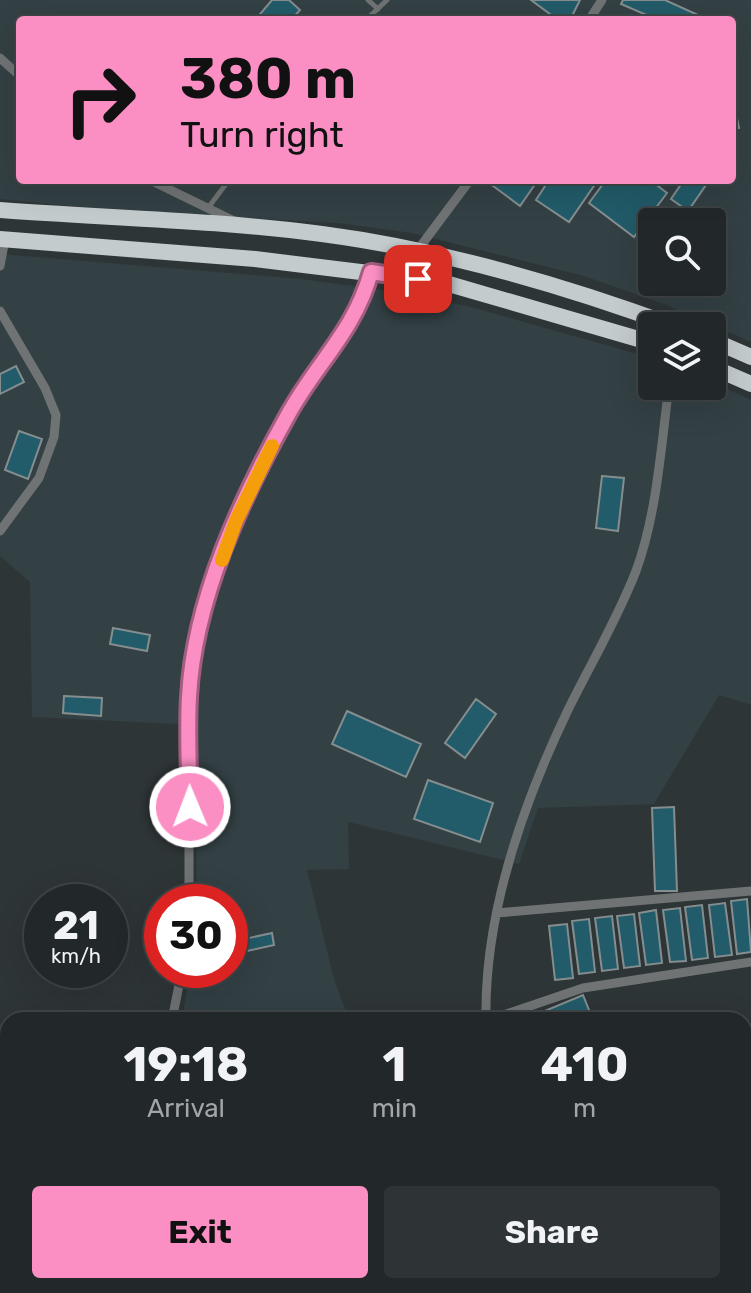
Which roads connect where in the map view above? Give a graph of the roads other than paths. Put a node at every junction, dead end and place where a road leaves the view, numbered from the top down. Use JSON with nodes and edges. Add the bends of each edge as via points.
{"nodes":[{"id":1,"x":368,"y":0,"type":"edge"},
{"id":2,"x":387,"y":0,"type":"edge"},
{"id":3,"x":378,"y":9,"type":"junction"},
{"id":4,"x":370,"y":16,"type":"edge"},
{"id":5,"x":0,"y":58,"type":"edge"},
{"id":6,"x":16,"y":72,"type":"edge"},
{"id":7,"x":158,"y":184,"type":"edge"},
{"id":8,"x":226,"y":184,"type":"edge"},
{"id":9,"x":467,"y":184,"type":"edge"},
{"id":10,"x":208,"y":209,"type":"junction"},
{"id":11,"x":0,"y":210,"type":"edge"},
{"id":12,"x":246,"y":227,"type":"junction"},
{"id":13,"x":3,"y":239,"type":"edge"},
{"id":14,"x":417,"y":251,"type":"junction"},
{"id":15,"x":0,"y":266,"type":"edge"},
{"id":16,"x":371,"y":272,"type":"junction"},
{"id":17,"x":0,"y":311,"type":"edge"},
{"id":18,"x":638,"y":314,"type":"edge"},
{"id":19,"x":638,"y":339,"type":"edge"},
{"id":20,"x":726,"y":346,"type":"edge"},
{"id":21,"x":751,"y":357,"type":"edge"},
{"id":22,"x":726,"y":373,"type":"edge"},
{"id":23,"x":751,"y":384,"type":"edge"},
{"id":24,"x":667,"y":400,"type":"edge"},
{"id":25,"x":0,"y":531,"type":"edge"},
{"id":26,"x":189,"y":884,"type":"edge"},
{"id":27,"x":751,"y":891,"type":"edge"},
{"id":28,"x":497,"y":913,"type":"junction"},
{"id":29,"x":751,"y":962,"type":"edge"},
{"id":30,"x":178,"y":988,"type":"edge"},
{"id":31,"x":174,"y":1012,"type":"edge"},
{"id":32,"x":488,"y":1012,"type":"edge"},
{"id":33,"x":512,"y":1012,"type":"edge"}],
"edges":[{"from":1,"to":3,"type":"lane"},
{"from":2,"to":3,"type":"lane"},
{"from":3,"to":4,"type":"lane"},
{"from":5,"to":6,"type":"street"},
{"from":7,"to":10,"type":"street"},
{"from":8,"to":10,"type":"lane"},
{"from":9,"to":14,"type":"street"},
{"from":10,"to":12,"type":"street"},
{"from":11,"to":12,"type":"highway"},
{"from":12,"to":14,"type":"highway"},
{"from":13,"to":15,"type":"street"},
{"from":13,"to":16,"type":"highway"},
{"from":14,"to":18,"type":"highway","via":[[515,274]]},
{"from":16,"to":19,"type":"highway","via":[[442,282]]},
{"from":16,"to":26,"type":"street","via":[[349,327],[290,410],[268,453],[205,606],[189,697]]},
{"from":17,"to":25,"type":"street","via":[[56,415],[39,478]]},
{"from":20,"to":21,"type":"highway"},
{"from":22,"to":23,"type":"highway"},
{"from":24,"to":28,"type":"street","via":[[637,569],[535,788]]},
{"from":27,"to":28,"type":"street"},
{"from":28,"to":32,"type":"street","via":[[488,952]]},
{"from":29,"to":33,"type":"street","via":[[583,988]]},
{"from":30,"to":31,"type":"street"}]}
